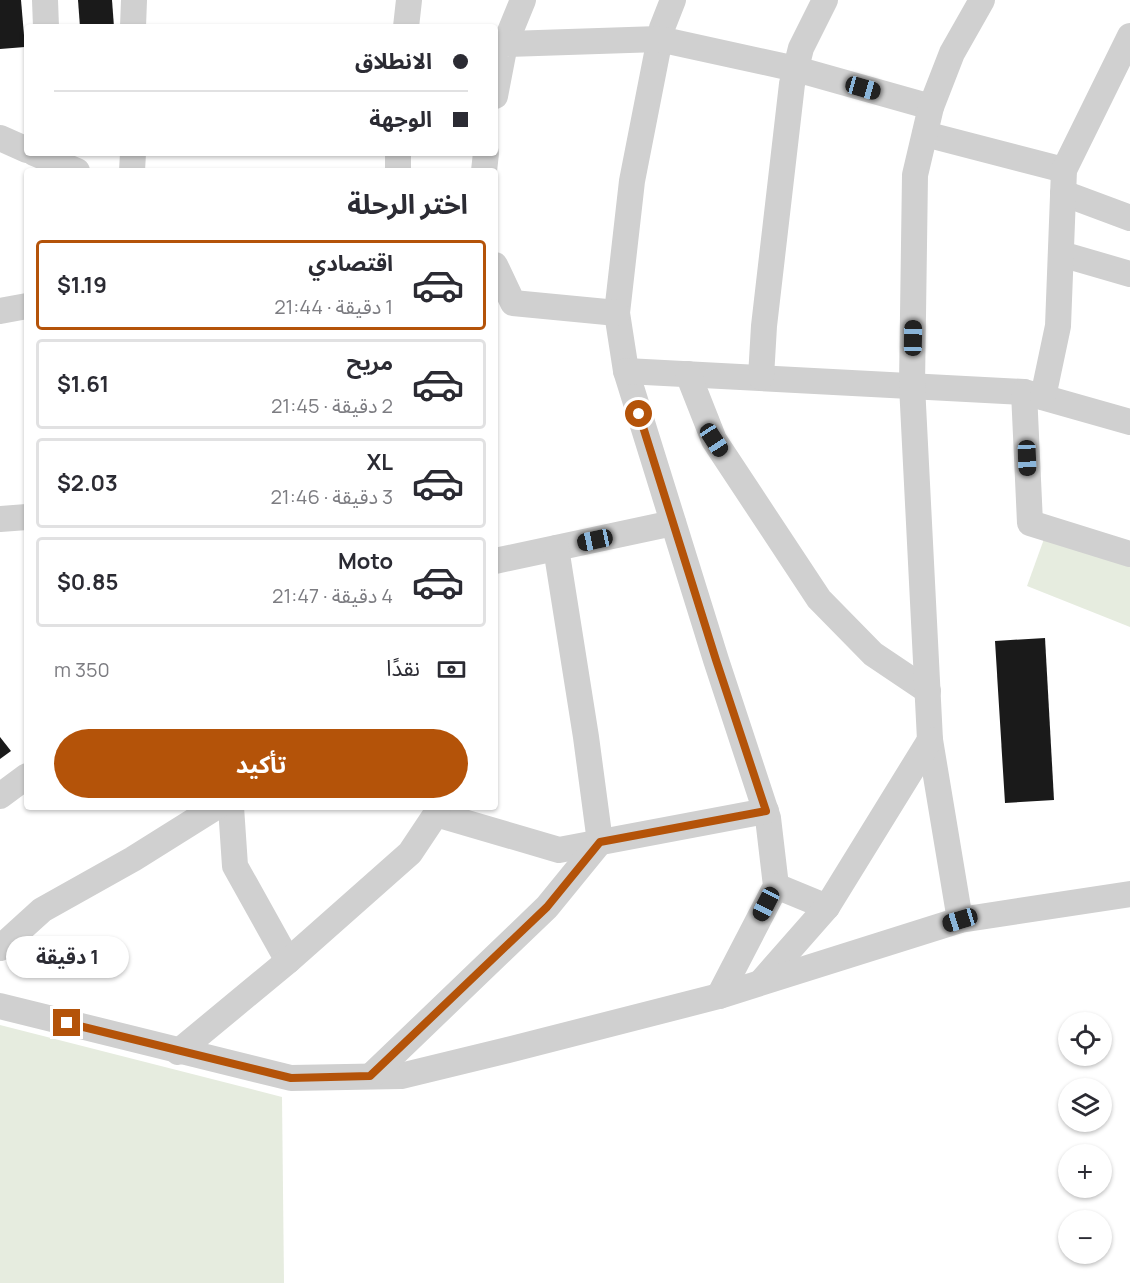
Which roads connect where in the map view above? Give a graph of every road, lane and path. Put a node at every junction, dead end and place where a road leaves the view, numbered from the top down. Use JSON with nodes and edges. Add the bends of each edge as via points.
{"nodes":[{"id":1,"x":45,"y":0,"type":"edge"},
{"id":2,"x":134,"y":0,"type":"edge"},
{"id":3,"x":409,"y":0,"type":"edge"},
{"id":4,"x":523,"y":0,"type":"edge"},
{"id":5,"x":673,"y":0,"type":"edge"},
{"id":6,"x":825,"y":0,"type":"edge"},
{"id":7,"x":981,"y":0,"type":"edge"},
{"id":8,"x":46,"y":24,"type":"edge"},
{"id":9,"x":133,"y":24,"type":"edge"},
{"id":10,"x":406,"y":24,"type":"edge"},
{"id":11,"x":1130,"y":36,"type":"edge"},
{"id":12,"x":659,"y":39,"type":"junction"},
{"id":13,"x":500,"y":44,"type":"edge"},
{"id":14,"x":498,"y":65,"type":"edge"},
{"id":15,"x":796,"y":69,"type":"junction"},
{"id":16,"x":1121,"y":75,"type":"edge"},
{"id":17,"x":931,"y":107,"type":"junction"},
{"id":18,"x":925,"y":134,"type":"junction"},
{"id":19,"x":0,"y":138,"type":"edge"},
{"id":20,"x":24,"y":149,"type":"edge"},
{"id":21,"x":48,"y":156,"type":"edge"},
{"id":22,"x":71,"y":168,"type":"edge"},
{"id":23,"x":1064,"y":181,"type":"junction"},
{"id":24,"x":1130,"y":218,"type":"edge"},
{"id":25,"x":1061,"y":254,"type":"junction"},
{"id":26,"x":498,"y":272,"type":"edge"},
{"id":27,"x":1130,"y":273,"type":"edge"},
{"id":28,"x":24,"y":307,"type":"edge"},
{"id":29,"x":0,"y":311,"type":"edge"},
{"id":30,"x":617,"y":313,"type":"junction"},
{"id":31,"x":626,"y":371,"type":"junction"},
{"id":32,"x":688,"y":374,"type":"junction"},
{"id":33,"x":761,"y":377,"type":"junction"},
{"id":34,"x":912,"y":385,"type":"junction"},
{"id":35,"x":1034,"y":395,"type":"junction"},
{"id":36,"x":1130,"y":422,"type":"edge"},
{"id":37,"x":24,"y":517,"type":"edge"},
{"id":38,"x":0,"y":519,"type":"edge"},
{"id":39,"x":673,"y":523,"type":"junction"},
{"id":40,"x":556,"y":548,"type":"junction"},
{"id":41,"x":1130,"y":554,"type":"edge"},
{"id":42,"x":498,"y":560,"type":"edge"},
{"id":43,"x":928,"y":691,"type":"junction"},
{"id":44,"x":930,"y":740,"type":"junction"},
{"id":45,"x":24,"y":778,"type":"edge"},
{"id":46,"x":0,"y":796,"type":"edge"},
{"id":47,"x":211,"y":810,"type":"edge"},
{"id":48,"x":231,"y":810,"type":"edge"},
{"id":49,"x":437,"y":811,"type":"edge"},
{"id":50,"x":766,"y":811,"type":"junction"},
{"id":51,"x":600,"y":842,"type":"junction"},
{"id":52,"x":776,"y":886,"type":"junction"},
{"id":53,"x":1130,"y":894,"type":"edge"},
{"id":54,"x":827,"y":907,"type":"junction"},
{"id":55,"x":960,"y":920,"type":"junction"},
{"id":56,"x":0,"y":948,"type":"edge"},
{"id":57,"x":288,"y":961,"type":"junction"},
{"id":58,"x":762,"y":981,"type":"junction"},
{"id":59,"x":719,"y":996,"type":"junction"},
{"id":60,"x":0,"y":1006,"type":"edge"},
{"id":61,"x":178,"y":1052,"type":"junction"},
{"id":62,"x":370,"y":1076,"type":"junction"}],
"edges":[{"from":1,"to":8,"type":"street"},
{"from":2,"to":9,"type":"street"},
{"from":3,"to":10,"type":"street"},
{"from":4,"to":13,"type":"street"},
{"from":5,"to":12,"type":"street"},
{"from":6,"to":15,"type":"street","via":[[801,48]]},
{"from":7,"to":17,"type":"street","via":[[952,53]]},
{"from":11,"to":16,"type":"street"},
{"from":12,"to":13,"type":"street"},
{"from":12,"to":15,"type":"street"},
{"from":12,"to":30,"type":"street","via":[[632,181]]},
{"from":13,"to":14,"type":"street"},
{"from":15,"to":17,"type":"street"},
{"from":15,"to":33,"type":"street"},
{"from":16,"to":23,"type":"street"},
{"from":17,"to":18,"type":"street"},
{"from":18,"to":23,"type":"street"},
{"from":18,"to":34,"type":"street","via":[[915,175]]},
{"from":19,"to":20,"type":"street"},
{"from":21,"to":22,"type":"street"},
{"from":23,"to":24,"type":"street"},
{"from":23,"to":25,"type":"street"},
{"from":25,"to":27,"type":"street"},
{"from":25,"to":35,"type":"street","via":[[1058,326]]},
{"from":26,"to":30,"type":"street","via":[[513,303]]},
{"from":28,"to":29,"type":"street"},
{"from":30,"to":31,"type":"street"},
{"from":31,"to":32,"type":"street"},
{"from":31,"to":39,"type":"street"},
{"from":32,"to":33,"type":"street"},
{"from":32,"to":43,"type":"street","via":[[714,440],[819,599],[873,654]]},
{"from":33,"to":34,"type":"street"},
{"from":34,"to":35,"type":"street"},
{"from":34,"to":43,"type":"street"},
{"from":35,"to":36,"type":"street"},
{"from":35,"to":41,"type":"street","via":[[1030,523]]},
{"from":37,"to":38,"type":"street"},
{"from":39,"to":40,"type":"street"},
{"from":39,"to":50,"type":"street"},
{"from":40,"to":42,"type":"street"},
{"from":40,"to":51,"type":"street"},
{"from":43,"to":44,"type":"street"},
{"from":44,"to":54,"type":"street"},
{"from":44,"to":55,"type":"street"},
{"from":45,"to":46,"type":"street"},
{"from":47,"to":56,"type":"street","via":[[42,910]]},
{"from":48,"to":57,"type":"street","via":[[235,866]]},
{"from":49,"to":51,"type":"street","via":[[559,850]]},
{"from":49,"to":57,"type":"street","via":[[410,853]]},
{"from":50,"to":51,"type":"street"},
{"from":50,"to":52,"type":"street"},
{"from":51,"to":62,"type":"street","via":[[547,907]]},
{"from":52,"to":54,"type":"street"},
{"from":52,"to":59,"type":"street"},
{"from":53,"to":55,"type":"street"},
{"from":54,"to":58,"type":"street"},
{"from":55,"to":58,"type":"street"},
{"from":57,"to":61,"type":"street"},
{"from":58,"to":59,"type":"street"},
{"from":59,"to":62,"type":"street","via":[[400,1076]]},
{"from":60,"to":61,"type":"street"},
{"from":61,"to":62,"type":"street","via":[[291,1078]]}]}
